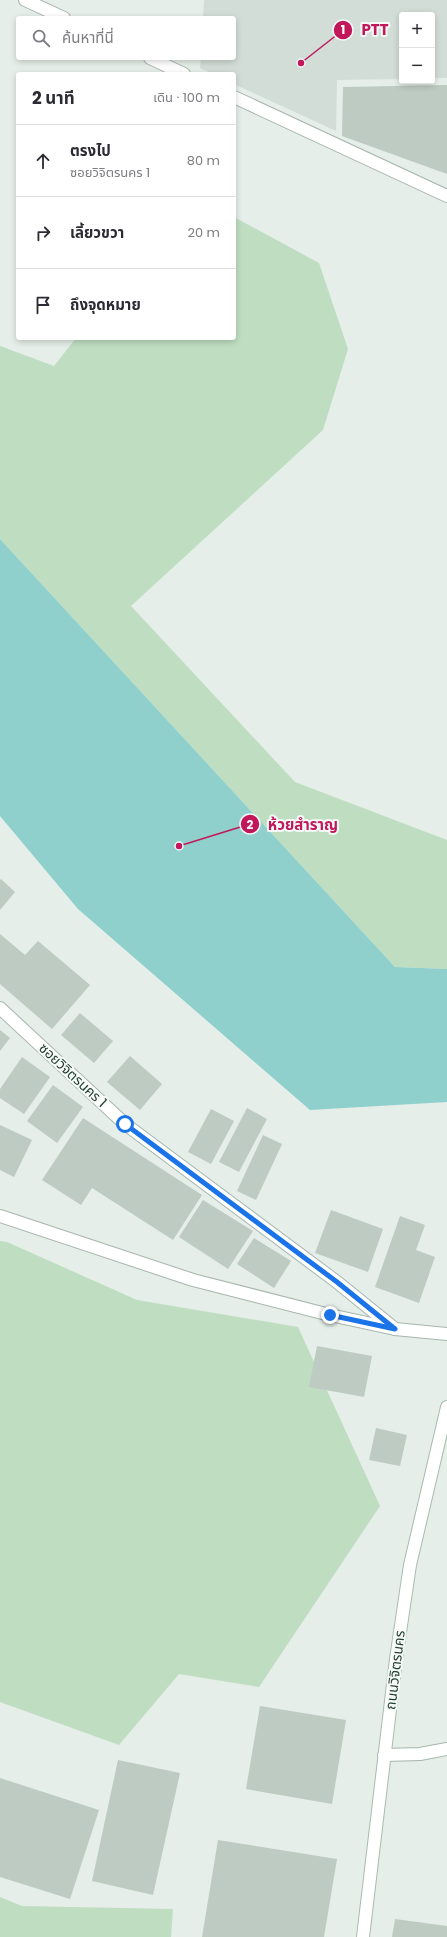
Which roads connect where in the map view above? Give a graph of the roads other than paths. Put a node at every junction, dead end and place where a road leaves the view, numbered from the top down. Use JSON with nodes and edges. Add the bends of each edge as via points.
{"nodes":[{"id":1,"x":25,"y":0,"type":"edge"},
{"id":2,"x":60,"y":16,"type":"edge"},
{"id":3,"x":154,"y":60,"type":"edge"},
{"id":4,"x":180,"y":72,"type":"edge"},
{"id":5,"x":236,"y":98,"type":"edge"},
{"id":6,"x":447,"y":196,"type":"edge"},
{"id":7,"x":0,"y":1008,"type":"edge"},
{"id":8,"x":0,"y":1216,"type":"edge"},
{"id":9,"x":395,"y":1329,"type":"junction"},
{"id":10,"x":447,"y":1334,"type":"edge"},
{"id":11,"x":447,"y":1407,"type":"edge"},
{"id":12,"x":447,"y":1749,"type":"edge"},
{"id":13,"x":384,"y":1755,"type":"junction"},
{"id":14,"x":363,"y":1937,"type":"edge"}],
"edges":[{"from":1,"to":2,"type":"street"},
{"from":3,"to":4,"type":"street"},
{"from":5,"to":6,"type":"street"},
{"from":7,"to":9,"type":"street","name":"ซอยวิจิตรนคร 1","via":[[125,1124],[337,1282]]},
{"from":8,"to":9,"type":"street","via":[[193,1280]]},
{"from":9,"to":10,"type":"street"},
{"from":11,"to":13,"type":"street","name":"ถนนวิจิตรนคร","via":[[410,1564]]},
{"from":12,"to":13,"type":"street","via":[[420,1754]]},
{"from":13,"to":14,"type":"street","name":"ถนนวิจิตรนคร"}]}
